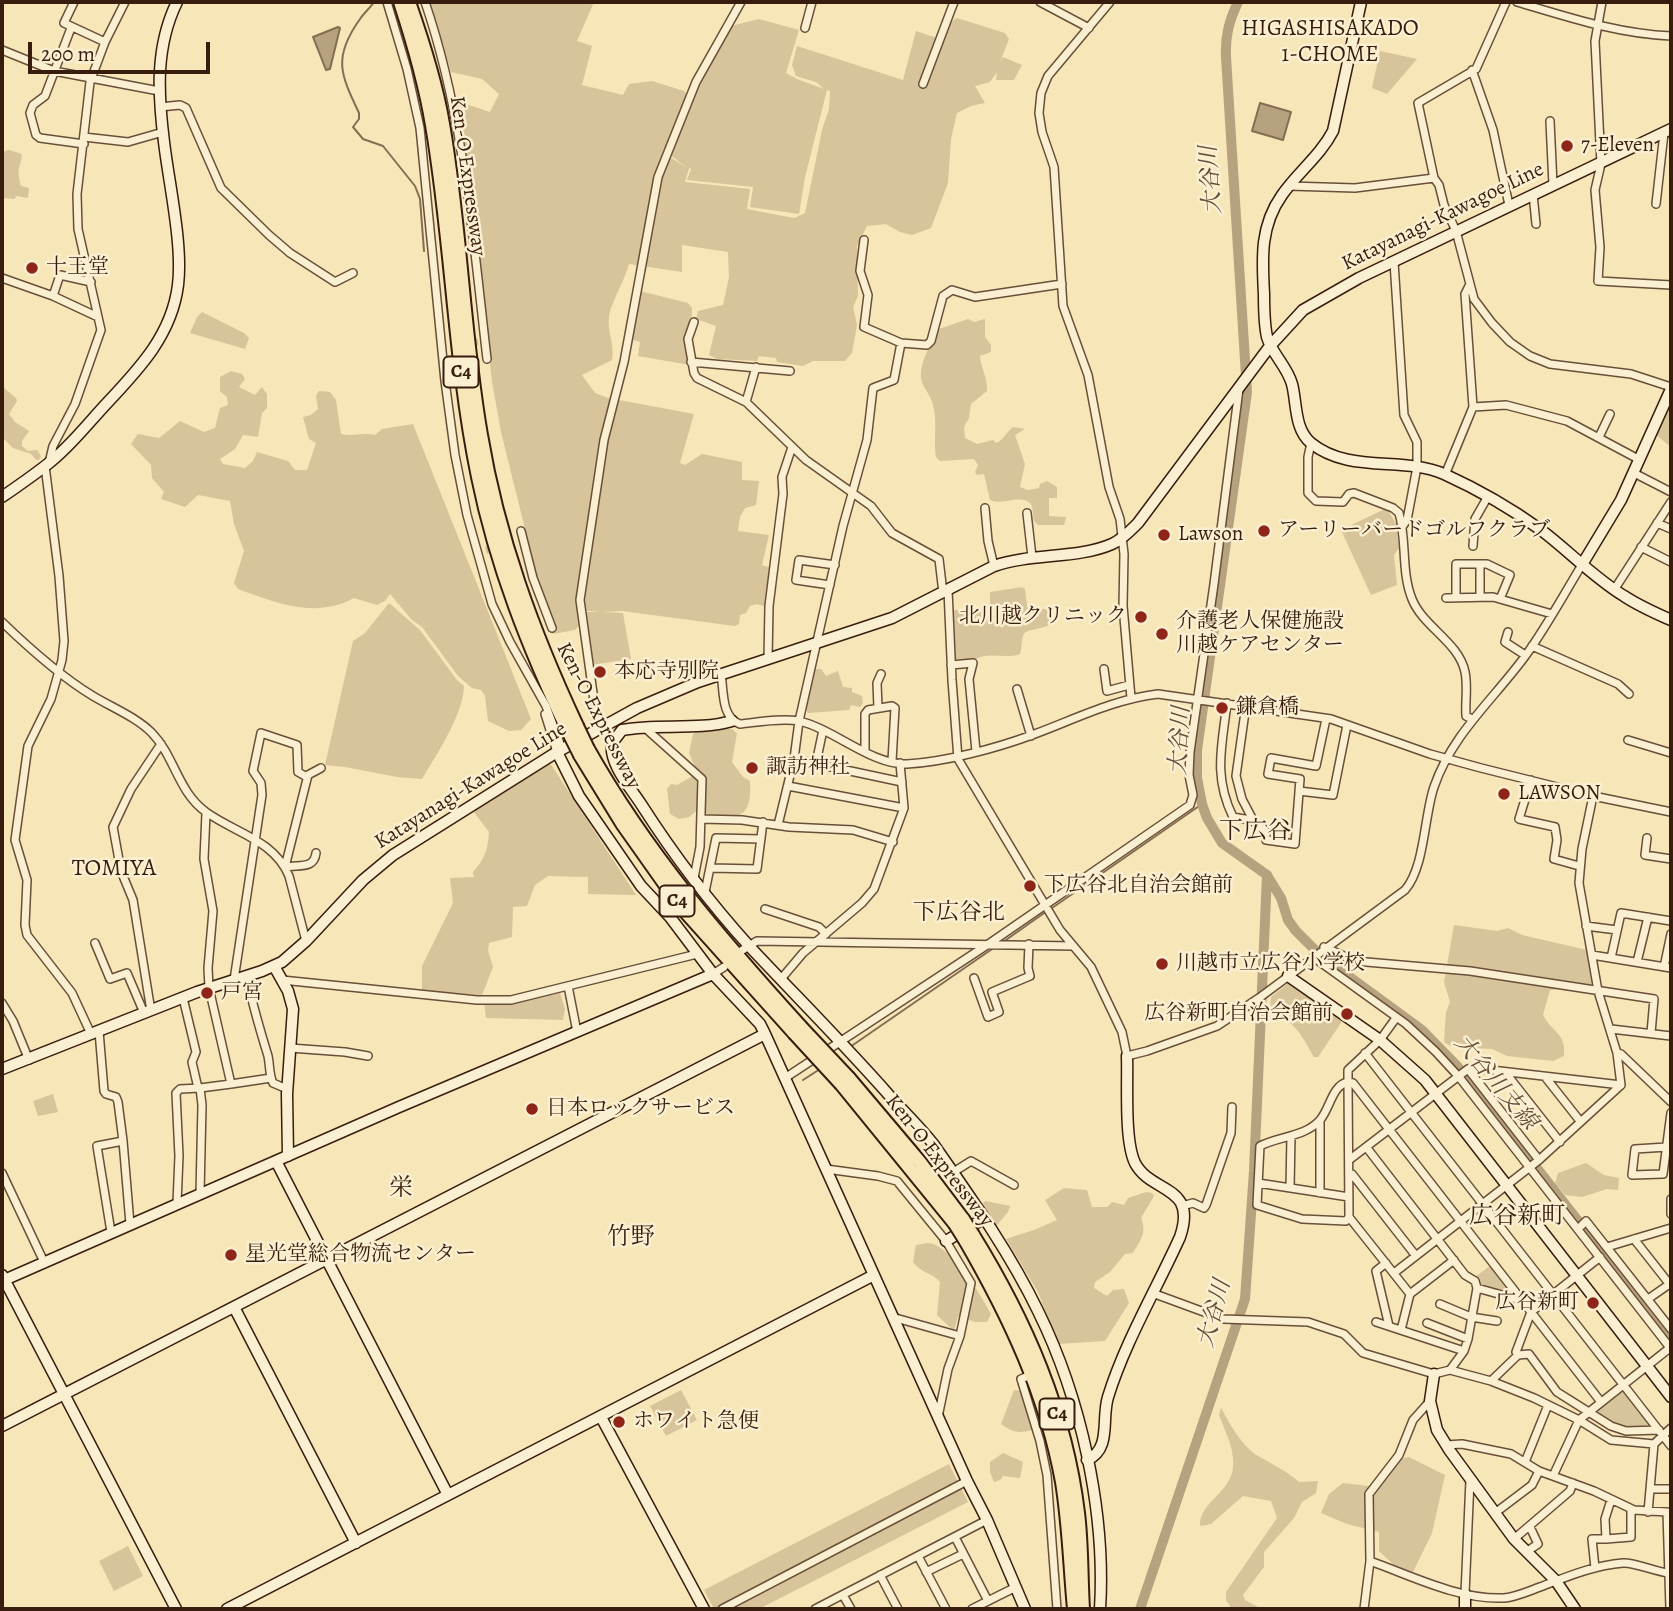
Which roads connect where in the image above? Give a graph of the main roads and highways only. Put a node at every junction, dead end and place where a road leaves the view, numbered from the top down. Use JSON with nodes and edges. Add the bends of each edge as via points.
{"nodes":[{"id":1,"x":400,"y":2,"type":"edge"},
{"id":2,"x":409,"y":2,"type":"edge"},
{"id":3,"x":572,"y":728,"type":"junction"},
{"id":4,"x":969,"y":1238,"type":"junction"},
{"id":5,"x":1073,"y":1609,"type":"edge"},
{"id":6,"x":1083,"y":1609,"type":"edge"}],
"edges":[{"from":1,"to":3,"type":"highway","name":"Ken-O Expressway","number":"C4","via":[[432,124],[478,477],[517,614],[541,675]]},
{"from":2,"to":3,"type":"highway","name":"Ken-O Expressway","number":"C4","via":[[443,122],[474,392],[488,473],[528,613]]},
{"from":3,"to":4,"type":"highway","name":"Ken-O Expressway","number":"C4","bridge":true,"via":[[629,835],[681,907],[920,1162]]},
{"from":4,"to":5,"type":"highway","name":"Ken-O Expressway","number":"C4","via":[[1020,1344],[1044,1409],[1065,1506]]},
{"from":4,"to":6,"type":"highway","name":"Ken-O Expressway","number":"C4","via":[[1000,1279],[1020,1319],[1058,1419],[1078,1514]]}]}
